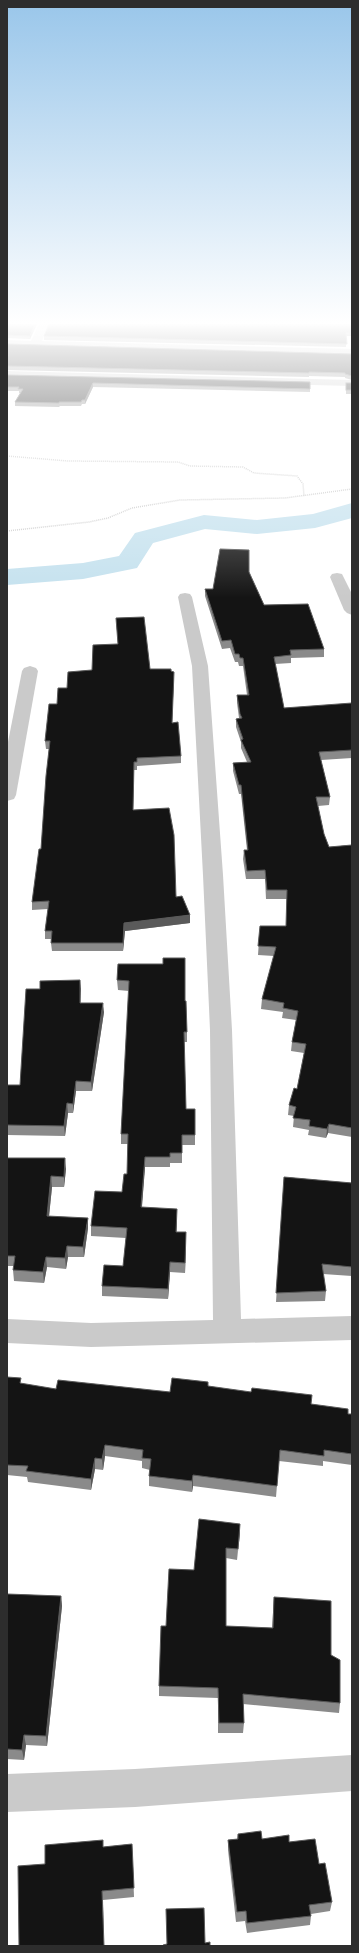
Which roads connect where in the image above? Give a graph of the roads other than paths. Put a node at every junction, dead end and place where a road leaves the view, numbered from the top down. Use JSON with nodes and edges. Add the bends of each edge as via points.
{"nodes":[{"id":1,"x":337,"y":577,"type":"dead end"},
{"id":2,"x":185,"y":597,"type":"dead end"},
{"id":3,"x":352,"y":610,"type":"edge"},
{"id":4,"x":30,"y":671,"type":"dead end"},
{"id":5,"x":7,"y":795,"type":"edge"},
{"id":6,"x":352,"y":1328,"type":"edge"},
{"id":7,"x":7,"y":1330,"type":"edge"},
{"id":8,"x":227,"y":1331,"type":"junction"},
{"id":9,"x":352,"y":1773,"type":"edge"},
{"id":10,"x":7,"y":1794,"type":"edge"}],
"edges":[{"from":1,"to":3,"type":"street"},
{"from":2,"to":8,"type":"street","via":[[200,666],[213,875],[221,1030]]},
{"from":4,"to":5,"type":"street"},
{"from":6,"to":8,"type":"street"},
{"from":7,"to":8,"type":"street","via":[[91,1335]]},
{"from":9,"to":10,"type":"street"}]}
